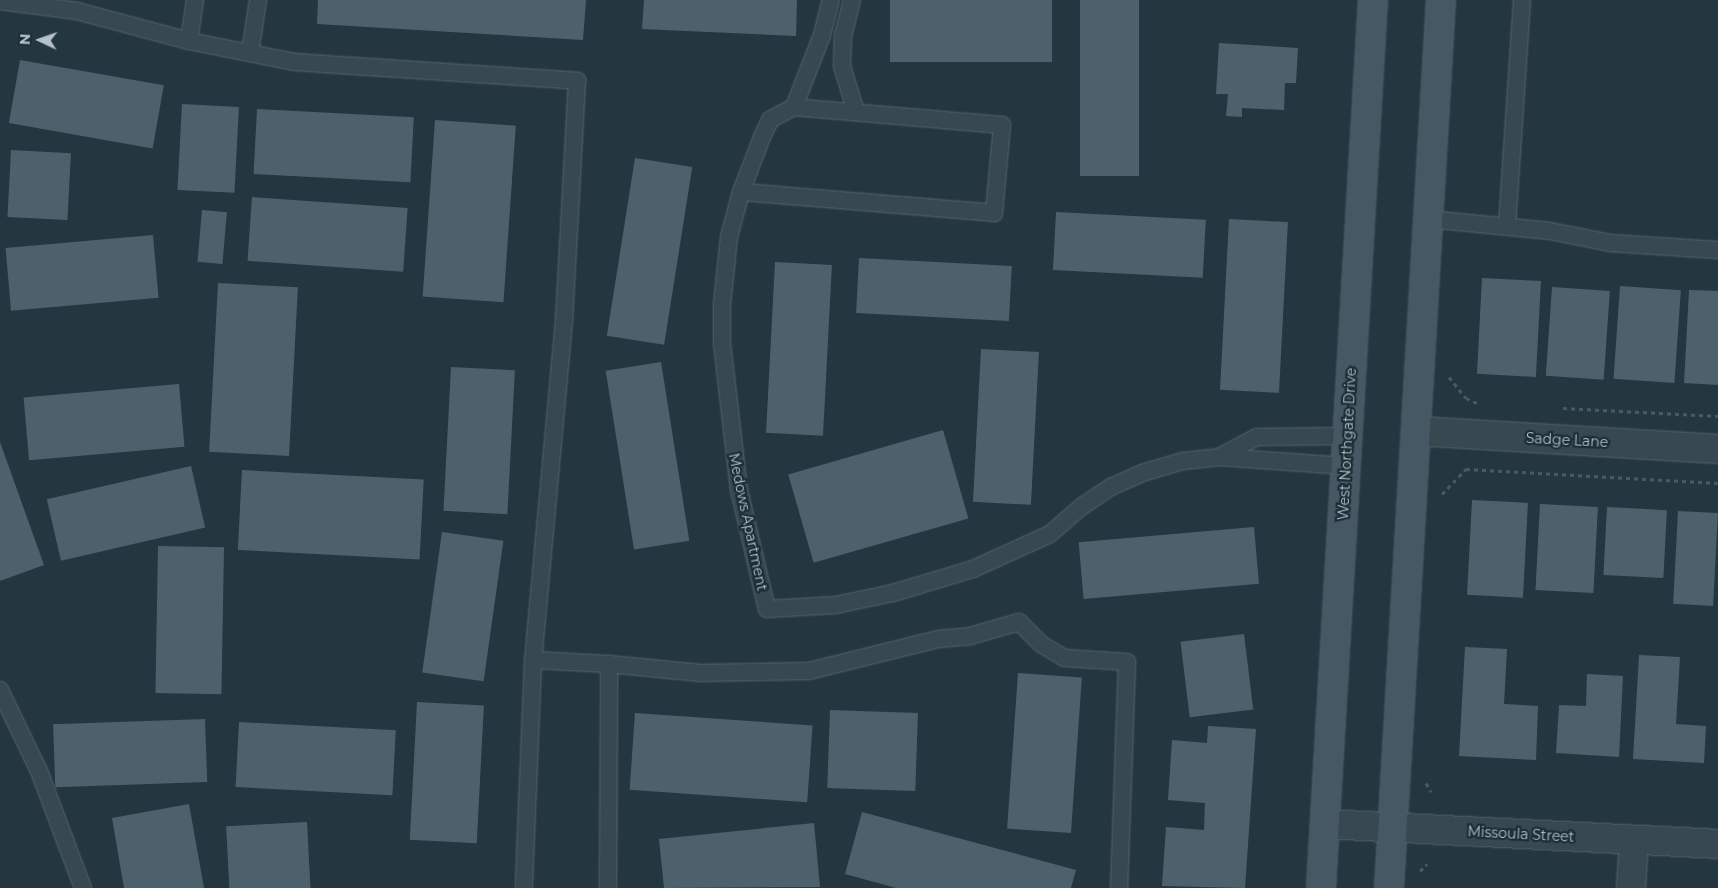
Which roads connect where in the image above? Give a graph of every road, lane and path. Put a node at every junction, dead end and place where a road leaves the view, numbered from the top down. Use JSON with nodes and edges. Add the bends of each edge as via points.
{"nodes":[{"id":1,"x":196,"y":0,"type":"edge"},
{"id":2,"x":258,"y":0,"type":"edge"},
{"id":3,"x":831,"y":0,"type":"edge"},
{"id":4,"x":852,"y":0,"type":"edge"},
{"id":5,"x":1373,"y":0,"type":"edge"},
{"id":6,"x":1441,"y":0,"type":"edge"},
{"id":7,"x":1522,"y":0,"type":"edge"},
{"id":8,"x":0,"y":1,"type":"edge"},
{"id":9,"x":189,"y":41,"type":"junction"},
{"id":10,"x":250,"y":53,"type":"junction"},
{"id":11,"x":794,"y":107,"type":"junction"},
{"id":12,"x":856,"y":112,"type":"junction"},
{"id":13,"x":741,"y":192,"type":"junction"},
{"id":14,"x":1428,"y":219,"type":"junction"},
{"id":15,"x":1507,"y":226,"type":"junction"},
{"id":16,"x":1718,"y":250,"type":"edge"},
{"id":17,"x":1447,"y":374,"type":"dead end"},
{"id":18,"x":1487,"y":404,"type":"dead end"},
{"id":19,"x":1555,"y":408,"type":"dead end"},
{"id":20,"x":1718,"y":416,"type":"edge"},
{"id":21,"x":1416,"y":431,"type":"junction"},
{"id":22,"x":1347,"y":436,"type":"junction"},
{"id":23,"x":1718,"y":449,"type":"edge"},
{"id":24,"x":1219,"y":457,"type":"junction"},
{"id":25,"x":1346,"y":466,"type":"junction"},
{"id":26,"x":1718,"y":483,"type":"edge"},
{"id":27,"x":1439,"y":497,"type":"dead end"},
{"id":28,"x":533,"y":660,"type":"junction"},
{"id":29,"x":609,"y":664,"type":"junction"},
{"id":30,"x":0,"y":690,"type":"edge"},
{"id":31,"x":1424,"y":780,"type":"dead end"},
{"id":32,"x":1431,"y":792,"type":"dead end"},
{"id":33,"x":1325,"y":824,"type":"junction"},
{"id":34,"x":1393,"y":829,"type":"junction"},
{"id":35,"x":1634,"y":840,"type":"junction"},
{"id":36,"x":1718,"y":844,"type":"edge"},
{"id":37,"x":83,"y":888,"type":"edge"},
{"id":38,"x":524,"y":888,"type":"edge"},
{"id":39,"x":608,"y":888,"type":"edge"},
{"id":40,"x":1118,"y":888,"type":"edge"},
{"id":41,"x":1321,"y":888,"type":"edge"},
{"id":42,"x":1389,"y":888,"type":"edge"},
{"id":43,"x":1631,"y":888,"type":"edge"}],
"edges":[{"from":1,"to":9,"type":"lane"},
{"from":2,"to":10,"type":"lane"},
{"from":3,"to":11,"type":"lane","via":[[822,35]]},
{"from":4,"to":12,"type":"lane","via":[[843,35],[842,66]]},
{"from":5,"to":22,"type":"main road","name":"West Northgate Drive"},
{"from":6,"to":14,"type":"main road"},
{"from":7,"to":15,"type":"lane"},
{"from":8,"to":9,"type":"lane","via":[[77,11]]},
{"from":9,"to":10,"type":"lane"},
{"from":10,"to":28,"type":"lane","via":[[294,62],[576,82],[564,321]]},
{"from":11,"to":12,"type":"lane"},
{"from":11,"to":13,"type":"lane","name":"Medows Apartment","via":[[770,120]]},
{"from":12,"to":13,"type":"lane","via":[[1002,124],[994,213]]},
{"from":13,"to":24,"type":"lane","name":"Medows Apartment","via":[[729,237],[722,305],[722,343],[739,490],[767,609],[836,605],[893,593],[973,569],[1050,534],[1081,507],[1142,473],[1183,461]]},
{"from":14,"to":15,"type":"lane"},
{"from":14,"to":21,"type":"main road"},
{"from":15,"to":16,"type":"lane","via":[[1610,243]]},
{"from":17,"to":18,"type":"path","via":[[1466,398]]},
{"from":19,"to":20,"type":"path"},
{"from":21,"to":23,"type":"street","name":"Sadge Lane"},
{"from":21,"to":34,"type":"main road"},
{"from":22,"to":24,"type":"lane","name":"Medows Apartment","via":[[1257,437]]},
{"from":22,"to":25,"type":"main road","name":"West Northgate Drive"},
{"from":24,"to":25,"type":"lane","name":"Medows Apartment"},
{"from":25,"to":33,"type":"main road","name":"West Northgate Drive"},
{"from":26,"to":27,"type":"path","via":[[1466,469]]},
{"from":28,"to":29,"type":"lane"},
{"from":28,"to":38,"type":"lane"},
{"from":29,"to":39,"type":"lane"},
{"from":29,"to":40,"type":"lane","via":[[701,673],[809,671],[1019,622],[1041,644],[1064,658],[1127,662]]},
{"from":30,"to":37,"type":"lane","via":[[38,771]]},
{"from":31,"to":32,"type":"path"},
{"from":33,"to":34,"type":"street","name":"Missoula Street"},
{"from":33,"to":41,"type":"main road","name":"West Northgate Drive"},
{"from":34,"to":35,"type":"street","name":"Missoula Street"},
{"from":34,"to":42,"type":"main road"},
{"from":35,"to":36,"type":"street","name":"Missoula Street"},
{"from":35,"to":43,"type":"street"}]}
